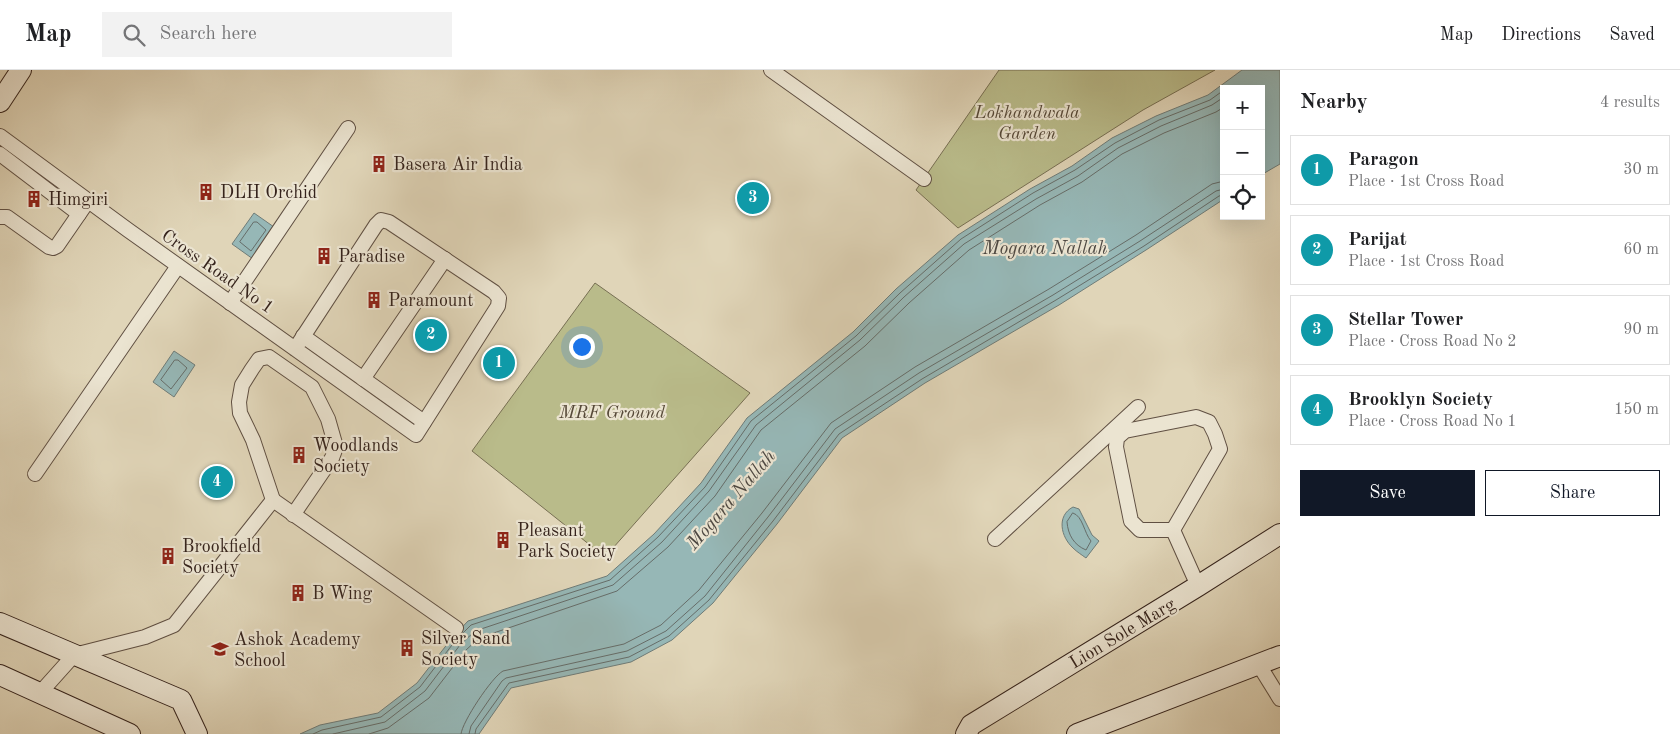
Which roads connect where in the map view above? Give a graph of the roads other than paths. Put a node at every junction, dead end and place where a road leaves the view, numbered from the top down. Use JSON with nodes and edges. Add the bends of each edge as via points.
{"nodes":[{"id":1,"x":21,"y":70,"type":"edge"},
{"id":2,"x":771,"y":70,"type":"edge"},
{"id":3,"x":0,"y":102,"type":"edge"},
{"id":4,"x":348,"y":128,"type":"dead end"},
{"id":5,"x":0,"y":136,"type":"edge"},
{"id":6,"x":0,"y":154,"type":"edge"},
{"id":7,"x":924,"y":179,"type":"dead end"},
{"id":8,"x":88,"y":201,"type":"junction"},
{"id":9,"x":79,"y":214,"type":"junction"},
{"id":10,"x":0,"y":216,"type":"edge"},
{"id":11,"x":445,"y":259,"type":"junction"},
{"id":12,"x":178,"y":266,"type":"junction"},
{"id":13,"x":230,"y":303,"type":"junction"},
{"id":14,"x":303,"y":336,"type":"junction"},
{"id":15,"x":295,"y":349,"type":"junction"},
{"id":16,"x":364,"y":380,"type":"junction"},
{"id":17,"x":1138,"y":407,"type":"dead end"},
{"id":18,"x":424,"y":422,"type":"junction"},
{"id":19,"x":35,"y":474,"type":"dead end"},
{"id":20,"x":272,"y":500,"type":"junction"},
{"id":21,"x":293,"y":515,"type":"junction"},
{"id":22,"x":1173,"y":530,"type":"junction"},
{"id":23,"x":1280,"y":534,"type":"edge"},
{"id":24,"x":995,"y":539,"type":"dead end"},
{"id":25,"x":1198,"y":586,"type":"junction"},
{"id":26,"x":0,"y":623,"type":"edge"},
{"id":27,"x":456,"y":628,"type":"dead end"},
{"id":28,"x":74,"y":655,"type":"junction"},
{"id":29,"x":1280,"y":656,"type":"edge"},
{"id":30,"x":1259,"y":665,"type":"junction"},
{"id":31,"x":0,"y":675,"type":"edge"},
{"id":32,"x":40,"y":693,"type":"junction"},
{"id":33,"x":1280,"y":699,"type":"edge"},
{"id":34,"x":130,"y":734,"type":"edge"},
{"id":35,"x":197,"y":734,"type":"edge"},
{"id":36,"x":966,"y":734,"type":"edge"},
{"id":37,"x":1077,"y":734,"type":"edge"}],
"edges":[{"from":1,"to":3,"type":"street"},
{"from":2,"to":7,"type":"street"},
{"from":4,"to":13,"type":"street"},
{"from":5,"to":8,"type":"street","name":"Cross Road No 1"},
{"from":6,"to":9,"type":"street"},
{"from":8,"to":9,"type":"street"},
{"from":8,"to":12,"type":"street","name":"Cross Road No 1"},
{"from":9,"to":10,"type":"street","via":[[57,246],[52,248],[7,217]]},
{"from":11,"to":14,"type":"street","via":[[382,220]]},
{"from":11,"to":16,"type":"street"},
{"from":11,"to":18,"type":"street","via":[[494,292],[499,298],[498,306]]},
{"from":12,"to":13,"type":"street","name":"Cross Road No 1"},
{"from":12,"to":19,"type":"street"},
{"from":13,"to":15,"type":"street","name":"Cross Road No 1"},
{"from":14,"to":15,"type":"street"},
{"from":14,"to":16,"type":"street"},
{"from":15,"to":18,"type":"street","name":"Cross Road No 1","via":[[416,435]]},
{"from":16,"to":18,"type":"street"},
{"from":17,"to":24,"type":"street"},
{"from":20,"to":21,"type":"street"},
{"from":20,"to":21,"type":"street","via":[[253,440],[240,413],[239,402],[242,385],[252,369],[259,360],[269,357],[312,387],[328,419],[336,447]]},
{"from":20,"to":28,"type":"street","via":[[174,626],[145,638]]},
{"from":21,"to":27,"type":"street"},
{"from":22,"to":22,"type":"street","via":[[1140,530],[1131,521],[1117,438],[1125,431],[1196,417],[1208,422],[1220,448]]},
{"from":22,"to":25,"type":"street"},
{"from":23,"to":25,"type":"street","name":"Lion Sole Marg"},
{"from":25,"to":36,"type":"street","name":"Lion Sole Marg","via":[[971,726]]},
{"from":26,"to":28,"type":"street"},
{"from":28,"to":32,"type":"street"},
{"from":28,"to":35,"type":"street","via":[[181,700]]},
{"from":29,"to":30,"type":"street"},
{"from":30,"to":33,"type":"street"},
{"from":30,"to":37,"type":"street"},
{"from":31,"to":32,"type":"street"},
{"from":32,"to":34,"type":"street"}]}
